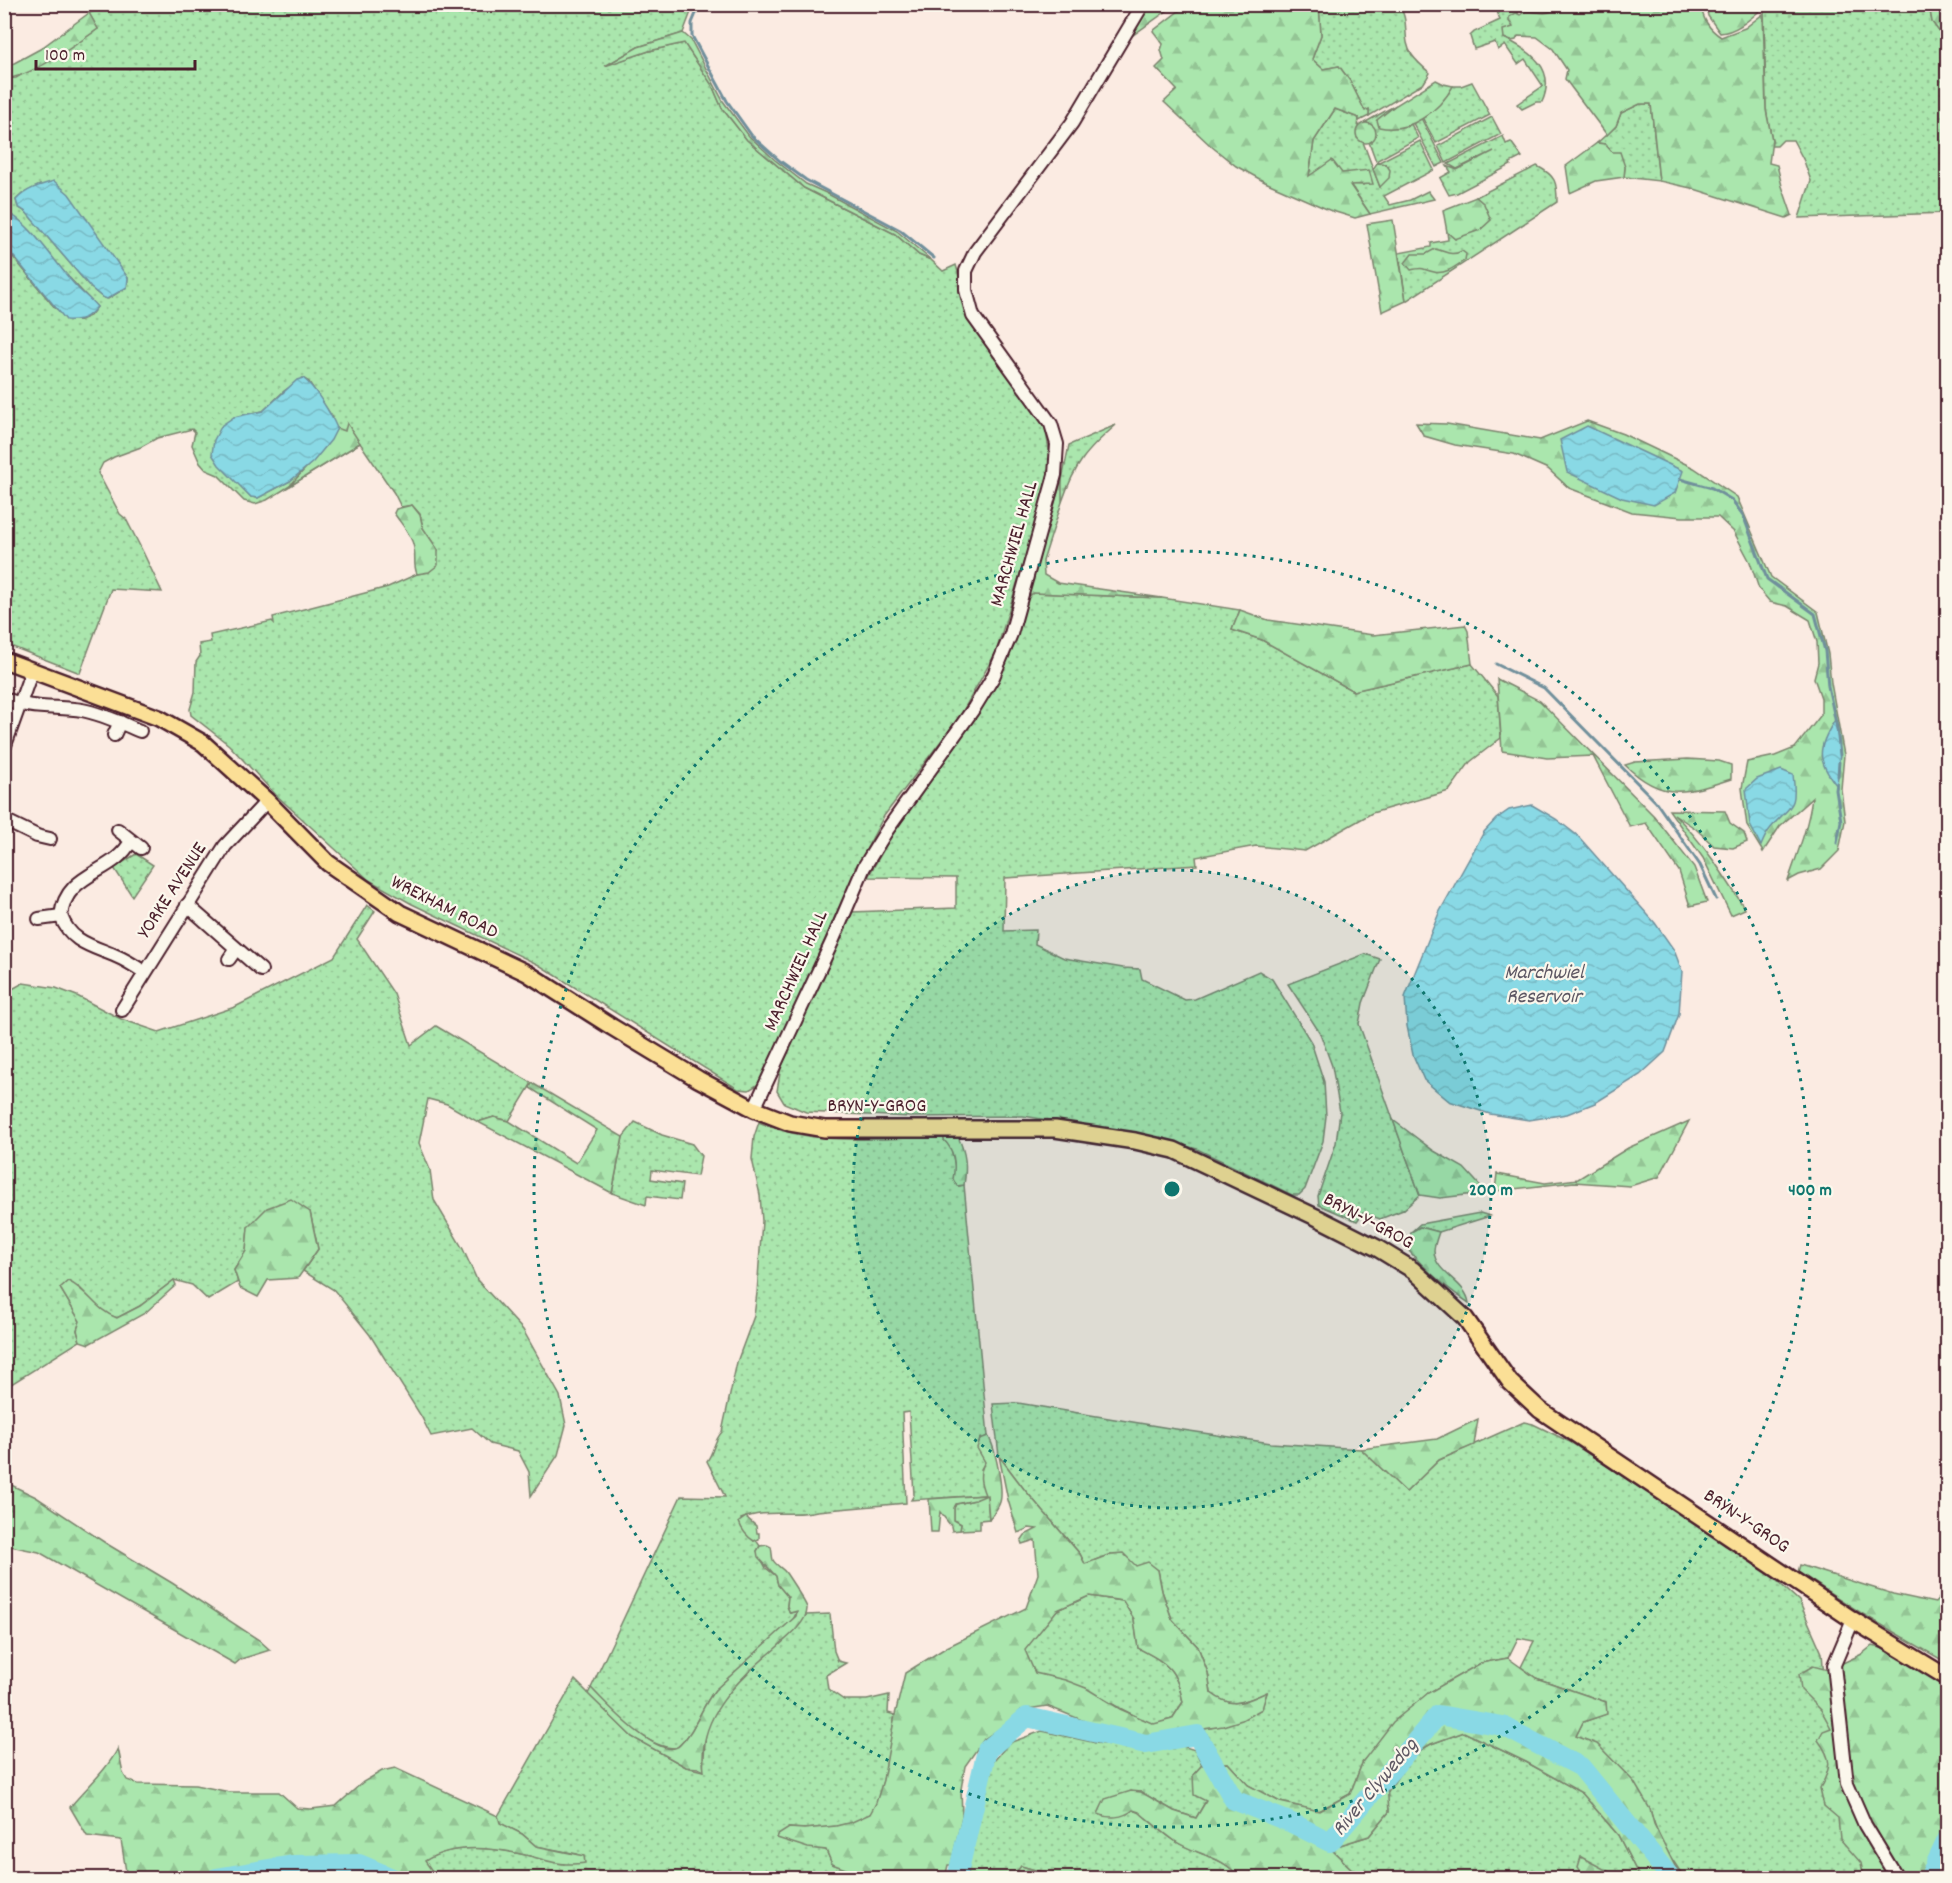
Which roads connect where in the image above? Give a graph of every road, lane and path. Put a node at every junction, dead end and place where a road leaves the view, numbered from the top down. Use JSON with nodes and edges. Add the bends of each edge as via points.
{"nodes":[{"id":1,"x":1143,"y":4,"type":"edge"},
{"id":2,"x":4,"y":660,"type":"edge"},
{"id":3,"x":32,"y":670,"type":"junction"},
{"id":4,"x":4,"y":698,"type":"edge"},
{"id":5,"x":20,"y":705,"type":"junction"},
{"id":6,"x":120,"y":722,"type":"junction"},
{"id":7,"x":140,"y":730,"type":"dead end"},
{"id":8,"x":114,"y":735,"type":"dead end"},
{"id":9,"x":4,"y":748,"type":"edge"},
{"id":10,"x":267,"y":801,"type":"junction"},
{"id":11,"x":4,"y":820,"type":"edge"},
{"id":12,"x":118,"y":830,"type":"dead end"},
{"id":13,"x":50,"y":839,"type":"dead end"},
{"id":14,"x":187,"y":905,"type":"junction"},
{"id":15,"x":61,"y":916,"type":"junction"},
{"id":16,"x":39,"y":919,"type":"dead end"},
{"id":17,"x":261,"y":970,"type":"dead end"},
{"id":18,"x":144,"y":972,"type":"junction"},
{"id":19,"x":122,"y":1010,"type":"dead end"},
{"id":20,"x":754,"y":1109,"type":"junction"},
{"id":21,"x":1853,"y":1620,"type":"junction"},
{"id":22,"x":1947,"y":1678,"type":"edge"},
{"id":23,"x":1897,"y":1878,"type":"edge"}],
"edges":[{"from":1,"to":20,"type":"street","name":"MARCHWIEL HALL","via":[[1072,123],[975,252],[966,271],[973,316],[1051,424],[1057,444],[1055,475],[1011,634],[993,677],[974,708],[864,867]]},
{"from":2,"to":3,"type":"main road","name":"WREXHAM ROAD"},
{"from":3,"to":5,"type":"street"},
{"from":3,"to":10,"type":"main road","name":"WREXHAM ROAD","via":[[159,718],[203,742]]},
{"from":4,"to":5,"type":"street"},
{"from":5,"to":6,"type":"street","via":[[82,710]]},
{"from":5,"to":9,"type":"street"},
{"from":6,"to":7,"type":"street"},
{"from":6,"to":8,"type":"street"},
{"from":10,"to":14,"type":"street","name":"YORKE AVENUE","via":[[225,846]]},
{"from":10,"to":20,"type":"main road","name":"WREXHAM ROAD","via":[[328,863],[400,914],[527,973],[698,1079]]},
{"from":11,"to":13,"type":"street","via":[[35,841]]},
{"from":12,"to":15,"type":"street","via":[[136,845],[75,885],[66,897]]},
{"from":14,"to":17,"type":"street","via":[[233,954]]},
{"from":14,"to":18,"type":"street","name":"YORKE AVENUE"},
{"from":15,"to":16,"type":"street"},
{"from":15,"to":18,"type":"street","via":[[81,942]]},
{"from":18,"to":19,"type":"street","name":"YORKE AVENUE"},
{"from":20,"to":21,"type":"main road","name":"BRYN-Y-GROG","via":[[790,1123],[825,1129],[1055,1129],[1135,1141],[1174,1150],[1301,1209],[1413,1270],[1465,1318],[1510,1382],[1540,1410]]},
{"from":21,"to":22,"type":"main road","name":"BRYN-Y-GROG"},
{"from":21,"to":23,"type":"street","via":[[1834,1665],[1847,1784],[1865,1825]]}]}
